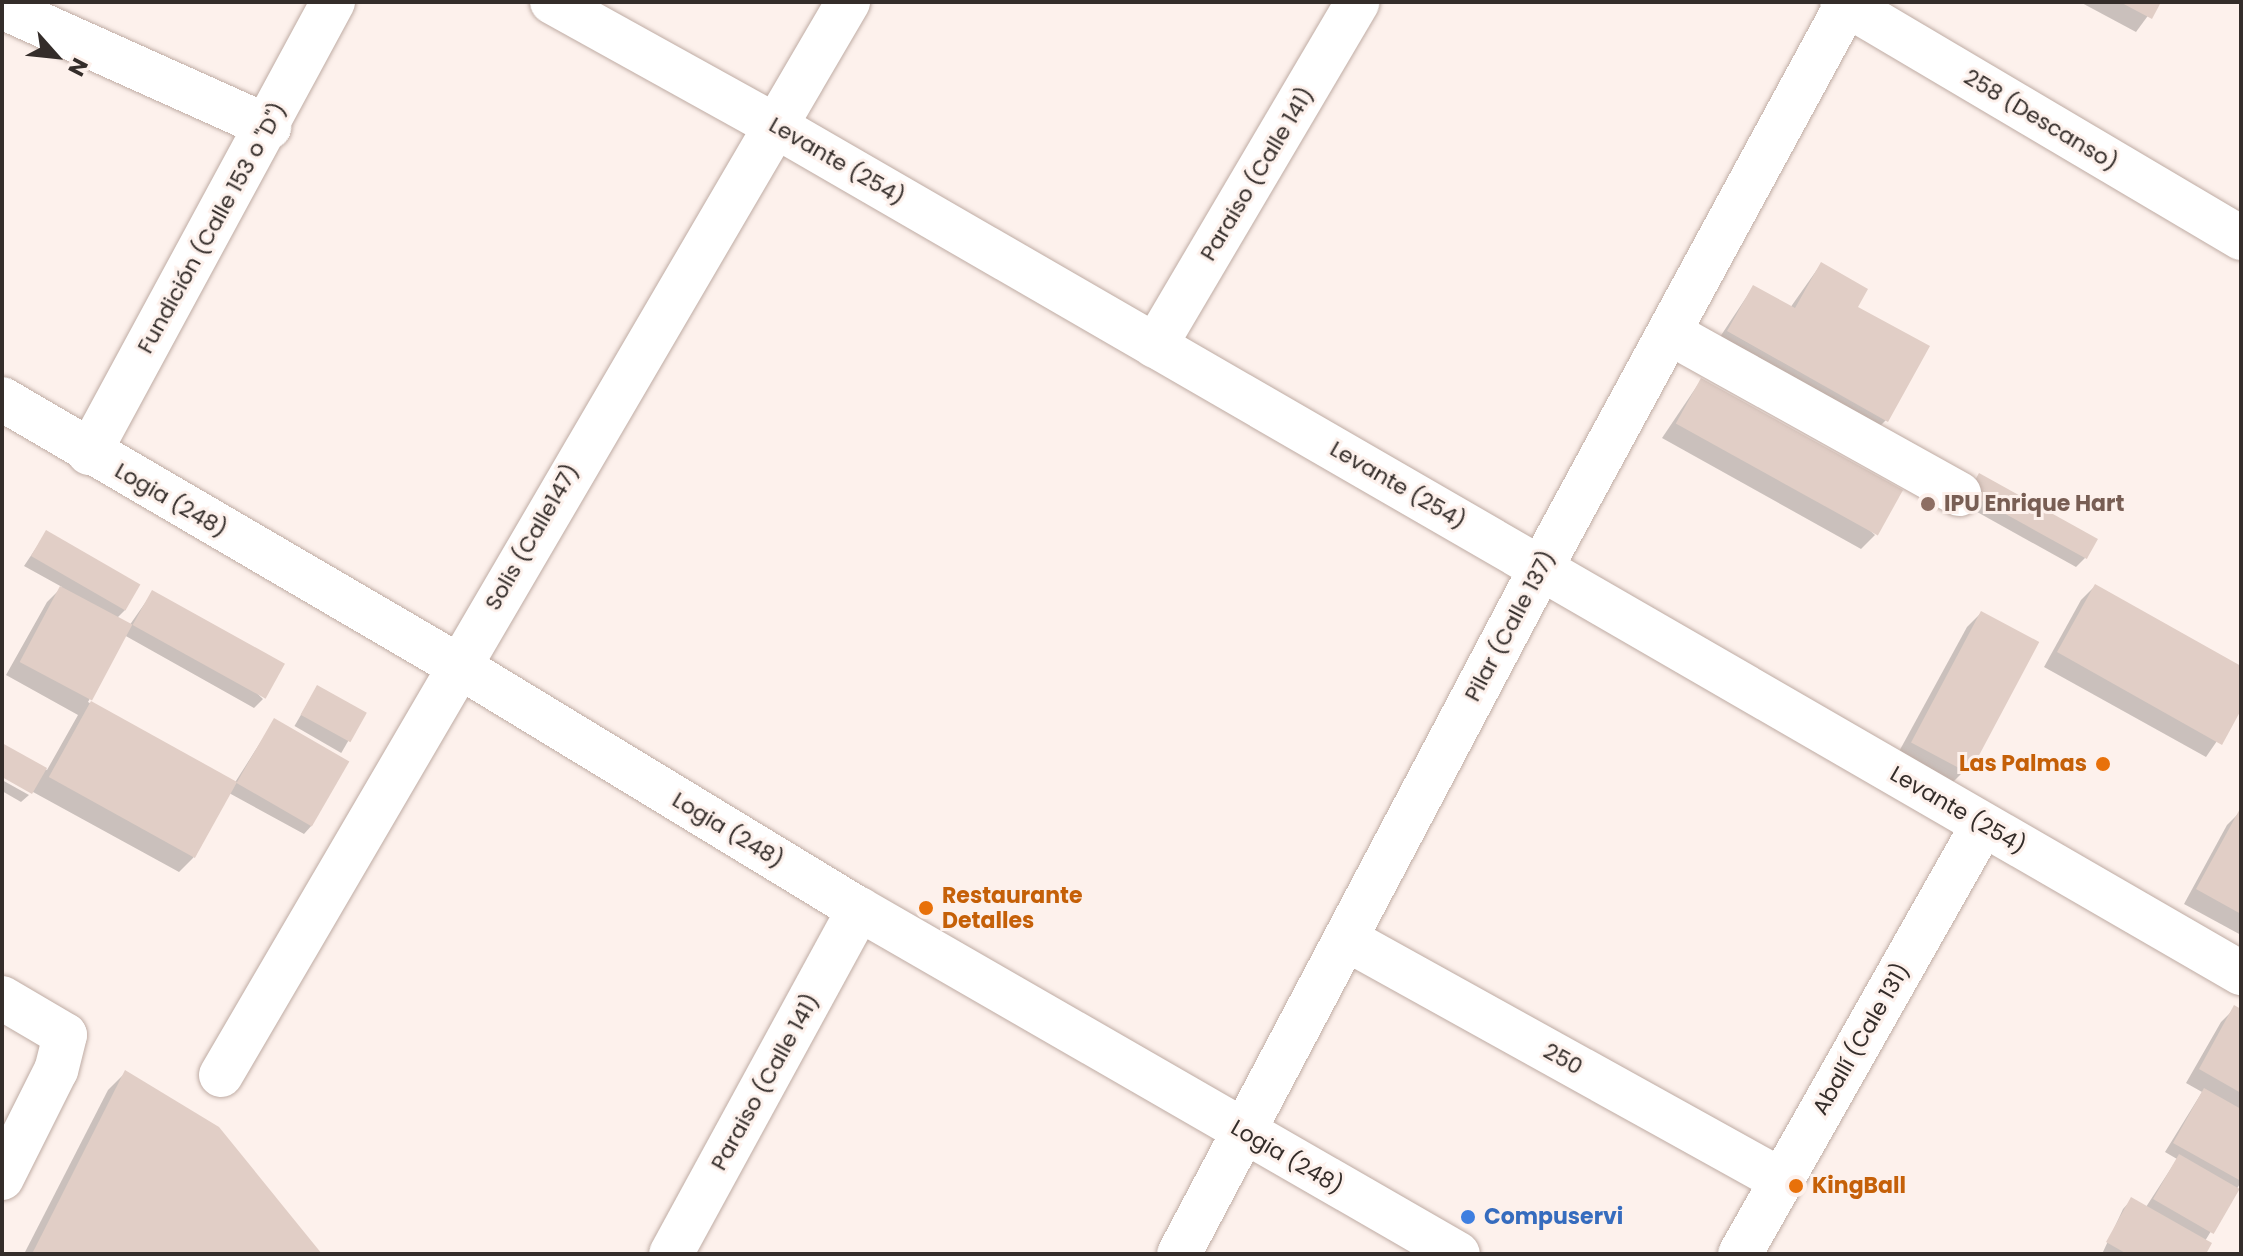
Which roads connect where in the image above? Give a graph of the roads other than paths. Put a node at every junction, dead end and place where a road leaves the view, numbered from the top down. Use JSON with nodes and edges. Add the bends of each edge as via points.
{"nodes":[{"id":1,"x":333,"y":2,"type":"edge"},
{"id":2,"x":552,"y":2,"type":"edge"},
{"id":3,"x":848,"y":2,"type":"edge"},
{"id":4,"x":1358,"y":2,"type":"edge"},
{"id":5,"x":1845,"y":3,"type":"edge"},
{"id":6,"x":2,"y":7,"type":"edge"},
{"id":7,"x":772,"y":124,"type":"junction"},
{"id":8,"x":269,"y":127,"type":"junction"},
{"id":9,"x":2241,"y":238,"type":"edge"},
{"id":10,"x":1670,"y":333,"type":"junction"},
{"id":11,"x":1155,"y":346,"type":"junction"},
{"id":12,"x":2,"y":399,"type":"edge"},
{"id":13,"x":89,"y":453,"type":"junction"},
{"id":14,"x":1959,"y":494,"type":"dead end"},
{"id":15,"x":1541,"y":568,"type":"junction"},
{"id":16,"x":457,"y":665,"type":"junction"},
{"id":17,"x":1983,"y":825,"type":"junction"},
{"id":18,"x":859,"y":909,"type":"junction"},
{"id":19,"x":1346,"y":939,"type":"junction"},
{"id":20,"x":2241,"y":973,"type":"edge"},
{"id":21,"x":2,"y":998,"type":"edge"},
{"id":22,"x":221,"y":1075,"type":"dead end"},
{"id":23,"x":1244,"y":1133,"type":"junction"},
{"id":24,"x":2,"y":1178,"type":"edge"},
{"id":25,"x":1781,"y":1180,"type":"junction"},
{"id":26,"x":671,"y":1254,"type":"edge"},
{"id":27,"x":1179,"y":1254,"type":"edge"},
{"id":28,"x":1458,"y":1254,"type":"edge"},
{"id":29,"x":1740,"y":1254,"type":"edge"}],
"edges":[{"from":1,"to":8,"type":"street","name":"Fundición (Calle 153 o \"D\")"},
{"from":2,"to":7,"type":"street","name":"Levante (254)"},
{"from":3,"to":7,"type":"street","name":"Solis (Calle147)"},
{"from":4,"to":11,"type":"street","name":"Paraiso (Calle 141)"},
{"from":5,"to":9,"type":"street","name":"258 (Descanso)"},
{"from":5,"to":10,"type":"street","name":"Pilar (Calle 137)"},
{"from":6,"to":8,"type":"street"},
{"from":7,"to":11,"type":"street","name":"Levante (254)"},
{"from":7,"to":16,"type":"street","name":"Solis (Calle147)"},
{"from":8,"to":13,"type":"street","name":"Fundición (Calle 153 o \"D\")"},
{"from":10,"to":14,"type":"street"},
{"from":10,"to":15,"type":"street","name":"Pilar (Calle 137)"},
{"from":11,"to":15,"type":"street","name":"Levante (254)"},
{"from":12,"to":13,"type":"street","name":"Logia (248)"},
{"from":13,"to":16,"type":"street","name":"Logia (248)"},
{"from":15,"to":17,"type":"street","name":"Levante (254)"},
{"from":15,"to":19,"type":"street","name":"Pilar (Calle 137)"},
{"from":16,"to":18,"type":"street","name":"Logia (248)"},
{"from":16,"to":22,"type":"street","name":"Solis (Calle147)"},
{"from":17,"to":20,"type":"street","name":"Levante (254)"},
{"from":17,"to":25,"type":"street","name":"Aballí (Cale 131)"},
{"from":18,"to":23,"type":"street","name":"Logia (248)"},
{"from":18,"to":26,"type":"street","name":"Paraiso (Calle 141)"},
{"from":19,"to":23,"type":"street","name":"Pilar (Calle 137)"},
{"from":19,"to":25,"type":"street","name":"250"},
{"from":21,"to":24,"type":"street","via":[[65,1035],[56,1070]]},
{"from":23,"to":27,"type":"street","name":"Pilar (Calle 137)"},
{"from":23,"to":28,"type":"street","name":"Logia (248)"},
{"from":25,"to":29,"type":"street","name":"Aballí (Cale 131)"}]}
